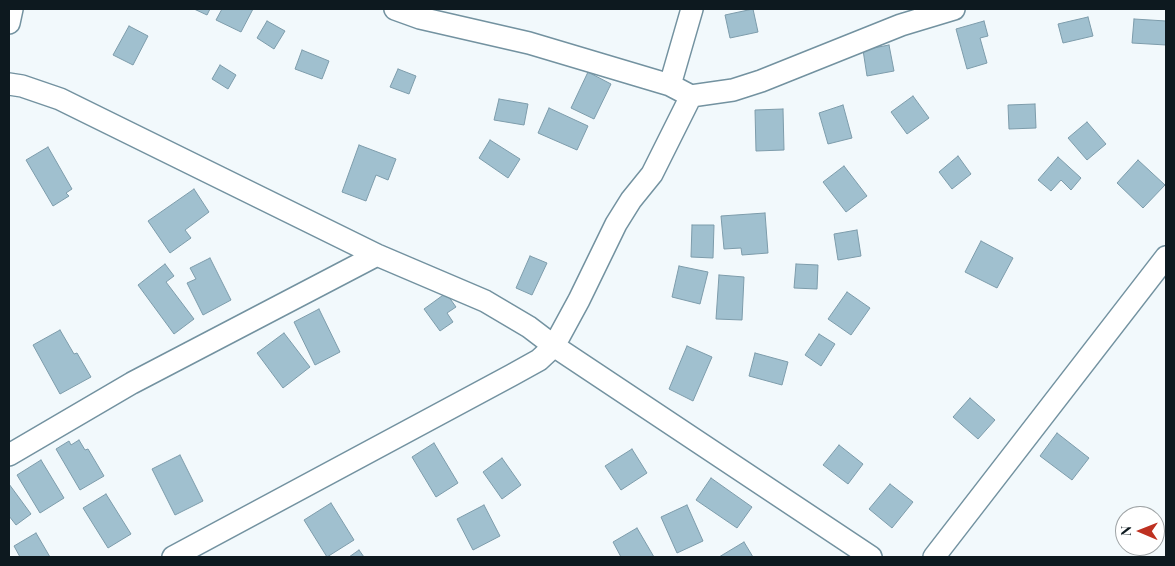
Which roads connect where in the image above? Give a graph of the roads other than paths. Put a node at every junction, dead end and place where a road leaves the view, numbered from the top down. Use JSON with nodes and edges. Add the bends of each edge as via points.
{"nodes":[{"id":1,"x":12,"y":9,"type":"edge"},
{"id":2,"x":395,"y":9,"type":"edge"},
{"id":3,"x":692,"y":9,"type":"edge"},
{"id":4,"x":954,"y":9,"type":"edge"},
{"id":5,"x":9,"y":23,"type":"edge"},
{"id":6,"x":9,"y":84,"type":"edge"},
{"id":7,"x":670,"y":85,"type":"junction"},
{"id":8,"x":691,"y":96,"type":"junction"},
{"id":9,"x":377,"y":255,"type":"junction"},
{"id":10,"x":1166,"y":257,"type":"edge"},
{"id":11,"x":554,"y":346,"type":"junction"},
{"id":12,"x":9,"y":455,"type":"edge"},
{"id":13,"x":173,"y":557,"type":"edge"},
{"id":14,"x":871,"y":557,"type":"edge"},
{"id":15,"x":934,"y":557,"type":"edge"}],
"edges":[{"from":1,"to":5,"type":"street"},
{"from":2,"to":7,"type":"street","via":[[420,18],[529,43]]},
{"from":3,"to":7,"type":"street"},
{"from":4,"to":8,"type":"street","via":[[901,25],[761,81],[733,90]]},
{"from":6,"to":9,"type":"street","via":[[60,100]]},
{"from":7,"to":8,"type":"street"},
{"from":8,"to":11,"type":"street","via":[[652,174],[616,224]]},
{"from":9,"to":11,"type":"street","via":[[485,301]]},
{"from":9,"to":12,"type":"street","via":[[132,383]]},
{"from":10,"to":15,"type":"street"},
{"from":11,"to":13,"type":"street","via":[[539,360],[512,375]]},
{"from":11,"to":14,"type":"street"}]}
